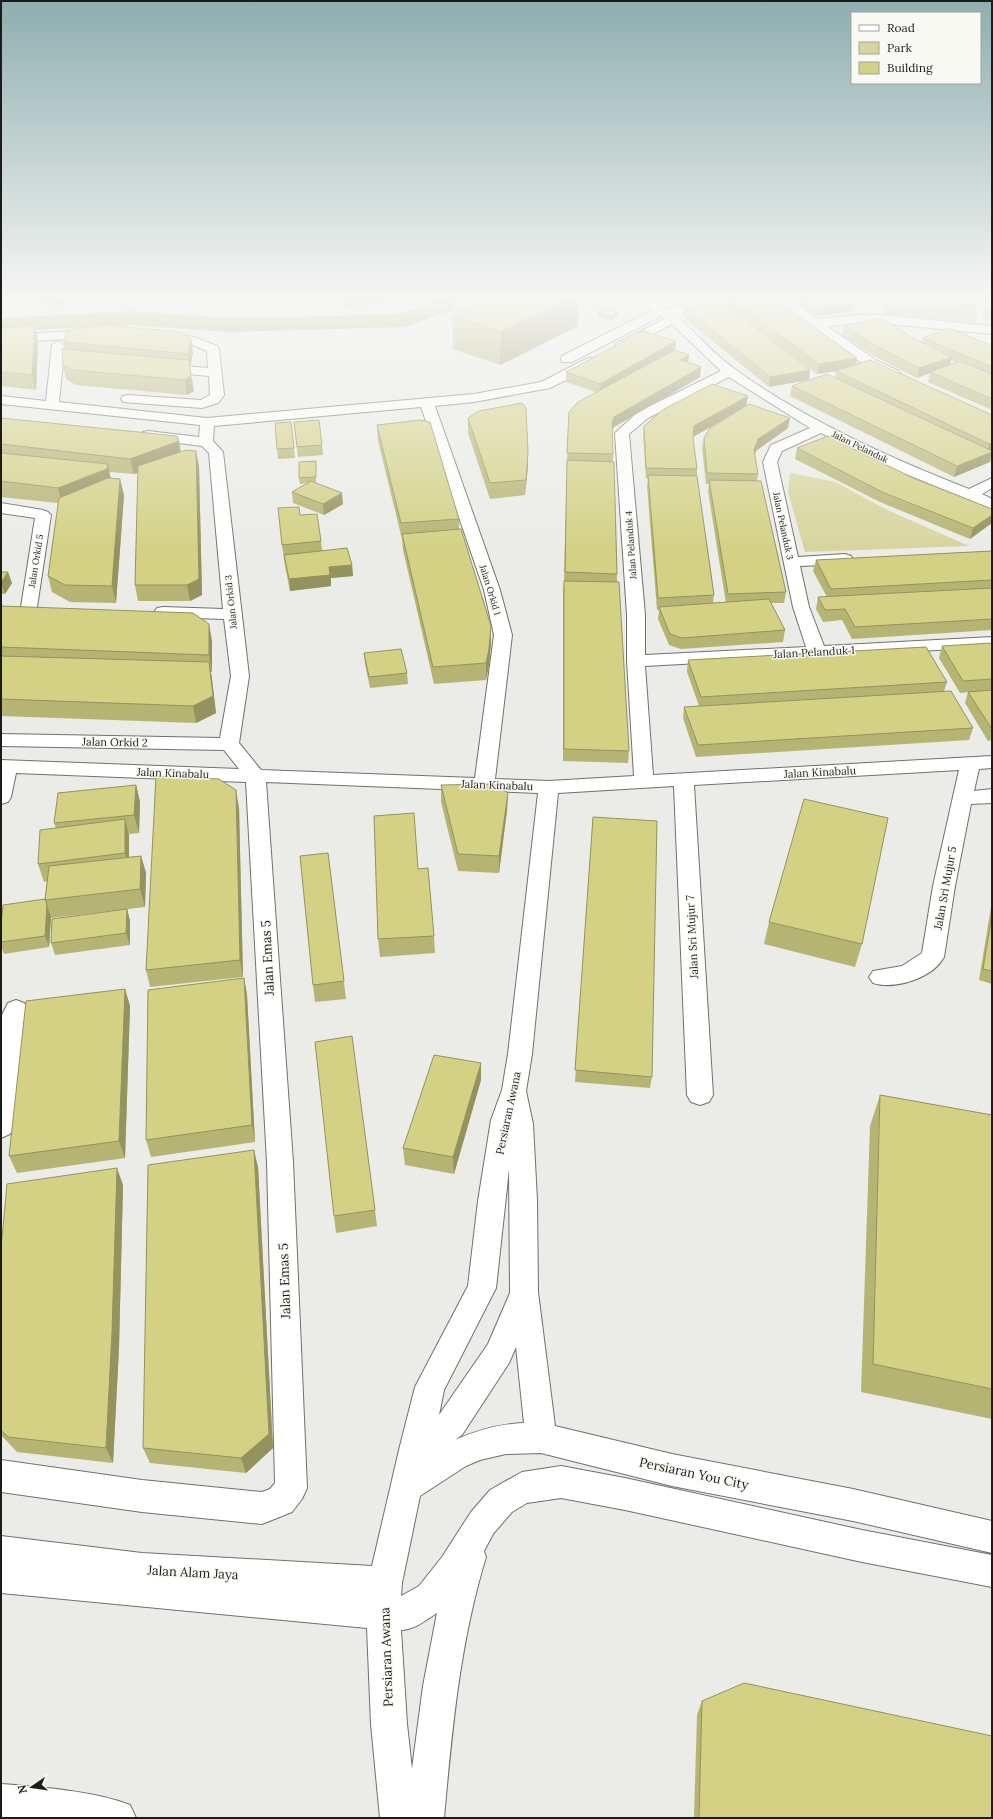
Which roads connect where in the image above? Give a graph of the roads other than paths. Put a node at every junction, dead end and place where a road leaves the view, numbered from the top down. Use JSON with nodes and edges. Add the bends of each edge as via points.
{"nodes":[{"id":1,"x":55,"y":380,"type":"edge"},
{"id":2,"x":216,"y":380,"type":"edge"},
{"id":3,"x":527,"y":380,"type":"edge"},
{"id":4,"x":556,"y":380,"type":"edge"},
{"id":5,"x":714,"y":380,"type":"edge"},
{"id":6,"x":743,"y":380,"type":"edge"},
{"id":7,"x":520,"y":389,"type":"junction"},
{"id":8,"x":1,"y":390,"type":"edge"},
{"id":9,"x":93,"y":397,"type":"dead end"},
{"id":10,"x":116,"y":398,"type":"dead end"},
{"id":11,"x":53,"y":399,"type":"junction"},
{"id":12,"x":1,"y":400,"type":"edge"},
{"id":13,"x":426,"y":403,"type":"junction"},
{"id":14,"x":207,"y":422,"type":"junction"},
{"id":15,"x":821,"y":428,"type":"junction"},
{"id":16,"x":135,"y":434,"type":"edge"},
{"id":17,"x":206,"y":442,"type":"junction"},
{"id":18,"x":992,"y":482,"type":"edge"},
{"id":19,"x":970,"y":495,"type":"junction"},
{"id":20,"x":992,"y":504,"type":"edge"},
{"id":21,"x":1,"y":508,"type":"edge"},
{"id":22,"x":860,"y":558,"type":"edge"},
{"id":23,"x":791,"y":562,"type":"junction"},
{"id":24,"x":30,"y":607,"type":"edge"},
{"id":25,"x":150,"y":611,"type":"edge"},
{"id":26,"x":232,"y":614,"type":"junction"},
{"id":27,"x":992,"y":642,"type":"edge"},
{"id":28,"x":817,"y":652,"type":"junction"},
{"id":29,"x":636,"y":661,"type":"junction"},
{"id":30,"x":1,"y":740,"type":"edge"},
{"id":31,"x":229,"y":744,"type":"junction"},
{"id":32,"x":992,"y":762,"type":"edge"},
{"id":33,"x":970,"y":763,"type":"junction"},
{"id":34,"x":4,"y":766,"type":"edge"},
{"id":35,"x":256,"y":776,"type":"junction"},
{"id":36,"x":684,"y":780,"type":"junction"},
{"id":37,"x":644,"y":782,"type":"junction"},
{"id":38,"x":484,"y":784,"type":"junction"},
{"id":39,"x":549,"y":787,"type":"junction"},
{"id":40,"x":992,"y":796,"type":"edge"},
{"id":41,"x":1,"y":797,"type":"edge"},
{"id":42,"x":962,"y":798,"type":"junction"},
{"id":43,"x":881,"y":977,"type":"dead end"},
{"id":44,"x":16,"y":1009,"type":"dead end"},
{"id":45,"x":514,"y":1090,"type":"junction"},
{"id":46,"x":700,"y":1095,"type":"dead end"},
{"id":47,"x":1,"y":1127,"type":"edge"},
{"id":48,"x":524,"y":1293,"type":"junction"},
{"id":49,"x":541,"y":1438,"type":"junction"},
{"id":50,"x":414,"y":1450,"type":"junction"},
{"id":51,"x":1,"y":1476,"type":"edge"},
{"id":52,"x":406,"y":1487,"type":"junction"},
{"id":53,"x":482,"y":1523,"type":"junction"},
{"id":54,"x":992,"y":1537,"type":"edge"},
{"id":55,"x":1,"y":1552,"type":"edge"},
{"id":56,"x":992,"y":1571,"type":"edge"},
{"id":57,"x":1,"y":1576,"type":"edge"},
{"id":58,"x":384,"y":1598,"type":"junction"},
{"id":59,"x":1,"y":1802,"type":"edge"},
{"id":60,"x":116,"y":1818,"type":"edge"},
{"id":61,"x":399,"y":1818,"type":"edge"},
{"id":62,"x":425,"y":1818,"type":"edge"}],
"edges":[{"from":1,"to":11,"type":"street"},
{"from":2,"to":10,"type":"street","via":[[217,396],[202,404]]},
{"from":3,"to":7,"type":"street"},
{"from":4,"to":7,"type":"street","via":[[546,385]]},
{"from":5,"to":29,"type":"street","name":"Jalan Pelanduk 4","via":[[643,415],[622,433],[636,615]]},
{"from":6,"to":15,"type":"street","name":"Jalan Pelanduk"},
{"from":7,"to":13,"type":"street","via":[[474,398]]},
{"from":8,"to":11,"type":"street"},
{"from":9,"to":11,"type":"street"},
{"from":11,"to":12,"type":"street"},
{"from":11,"to":14,"type":"street"},
{"from":13,"to":14,"type":"street"},
{"from":13,"to":38,"type":"street","name":"Jalan Orkid 1","via":[[492,590],[503,635]]},
{"from":14,"to":17,"type":"street"},
{"from":15,"to":19,"type":"street","name":"Jalan Pelanduk","via":[[901,467]]},
{"from":15,"to":23,"type":"street","name":"Jalan Pelanduk 3","via":[[776,448],[770,462]]},
{"from":16,"to":17,"type":"street"},
{"from":17,"to":26,"type":"street","name":"Jalan Orkid 3","via":[[216,452]]},
{"from":18,"to":19,"type":"street"},
{"from":19,"to":20,"type":"street","name":"Jalan Pelanduk"},
{"from":21,"to":24,"type":"street","name":"Jalan Orkid 5","via":[[43,515]]},
{"from":22,"to":23,"type":"street"},
{"from":23,"to":28,"type":"street","name":"Jalan Pelanduk 3","via":[[801,607]]},
{"from":25,"to":26,"type":"street"},
{"from":26,"to":31,"type":"street","name":"Jalan Orkid 3","via":[[240,676]]},
{"from":27,"to":28,"type":"street","name":"Jalan Pelanduk 1"},
{"from":28,"to":29,"type":"street","name":"Jalan Pelanduk 1"},
{"from":29,"to":37,"type":"street","name":"Jalan Pelanduk 4"},
{"from":30,"to":31,"type":"street","name":"Jalan Orkid 2"},
{"from":31,"to":35,"type":"street"},
{"from":32,"to":33,"type":"street","name":"Jalan Kinabalu"},
{"from":33,"to":36,"type":"street","name":"Jalan Kinabalu"},
{"from":33,"to":42,"type":"street","name":"Jalan Sri Mujur 5"},
{"from":34,"to":35,"type":"street","name":"Jalan Kinabalu"},
{"from":34,"to":41,"type":"street"},
{"from":35,"to":38,"type":"street","name":"Jalan Kinabalu"},
{"from":35,"to":51,"type":"street","name":"Jalan Emas 5","via":[[280,1162],[291,1488],[281,1501],[262,1508],[142,1496]]},
{"from":36,"to":37,"type":"street","name":"Jalan Kinabalu"},
{"from":36,"to":46,"type":"street","name":"Jalan Sri Mujur 7"},
{"from":37,"to":39,"type":"street","name":"Jalan Kinabalu"},
{"from":38,"to":39,"type":"street","name":"Jalan Kinabalu"},
{"from":39,"to":45,"type":"street","name":"Persiaran Awana"},
{"from":40,"to":42,"type":"street"},
{"from":42,"to":43,"type":"street","name":"Jalan Sri Mujur 5","via":[[944,886],[933,958],[907,974]]},
{"from":44,"to":47,"type":"street","via":[[12,1019]]},
{"from":45,"to":48,"type":"street","name":"Persiaran Awana","via":[[520,1124],[524,1200]]},
{"from":45,"to":50,"type":"street","name":"Persiaran Awana","via":[[503,1127],[491,1201],[482,1288],[430,1387]]},
{"from":48,"to":49,"type":"street"},
{"from":48,"to":50,"type":"street","name":"Persiaran Awana","via":[[499,1353],[452,1424]]},
{"from":49,"to":52,"type":"street","name":"Persiaran You City","via":[[506,1439],[480,1445],[455,1455]]},
{"from":49,"to":54,"type":"street","name":"Persiaran You City","via":[[672,1470],[853,1505]]},
{"from":50,"to":52,"type":"street","name":"Persiaran Awana"},
{"from":52,"to":58,"type":"street","name":"Persiaran Awana"},
{"from":53,"to":56,"type":"street","via":[[501,1501],[522,1488],[561,1482]]},
{"from":53,"to":58,"type":"street","via":[[454,1569],[431,1598],[406,1614]]},
{"from":53,"to":62,"type":"street","via":[[465,1571],[450,1627],[436,1718]]},
{"from":55,"to":58,"type":"street","name":"Jalan Alam Jaya"},
{"from":57,"to":58,"type":"street","name":"Jalan Alam Jaya"},
{"from":58,"to":61,"type":"street","name":"Persiaran Awana","via":[[389,1724]]},
{"from":59,"to":60,"type":"street"}]}
